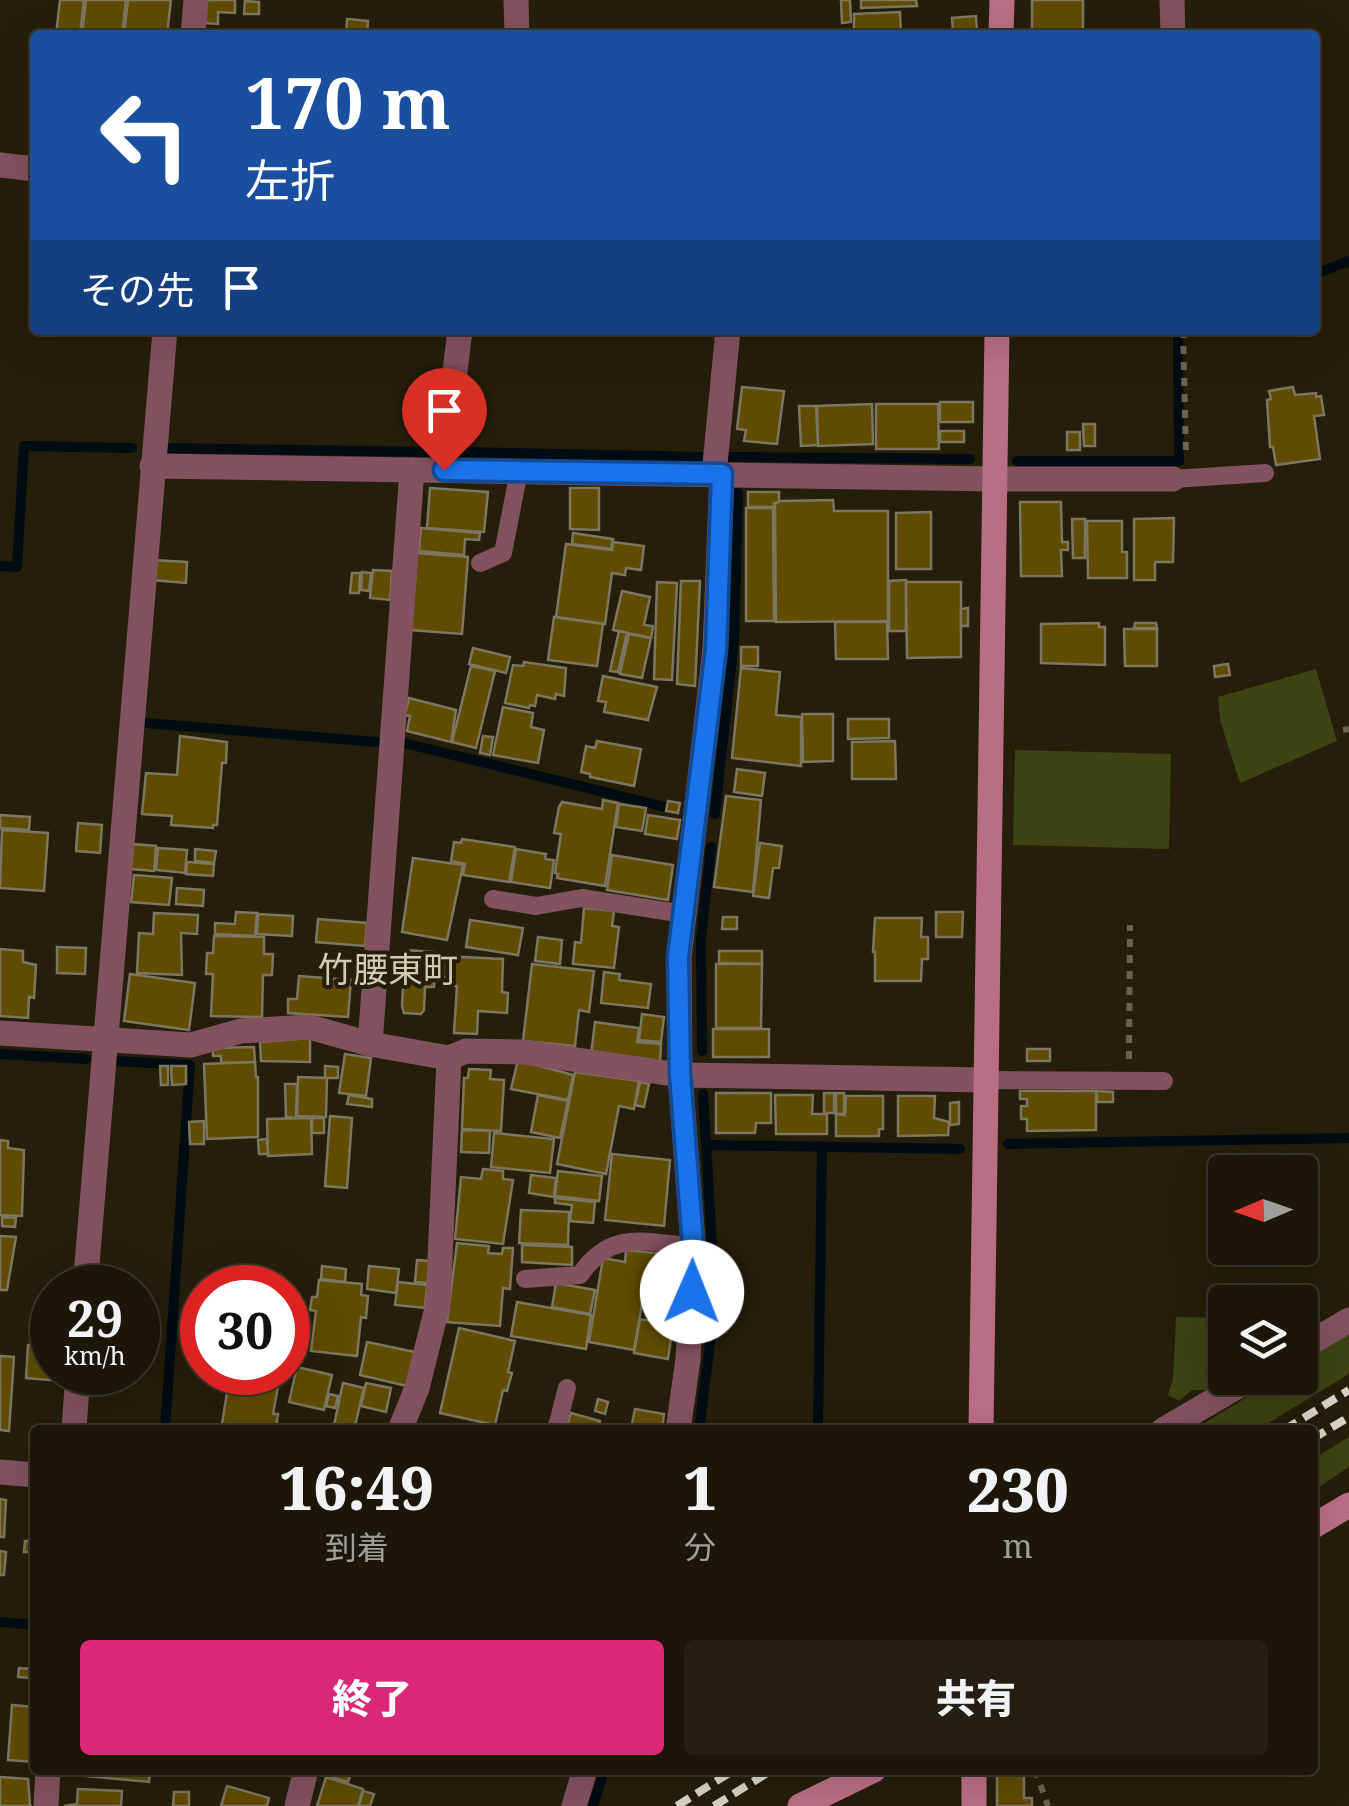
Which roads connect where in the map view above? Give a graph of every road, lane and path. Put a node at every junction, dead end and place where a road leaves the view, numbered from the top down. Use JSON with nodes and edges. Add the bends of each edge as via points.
{"nodes":[{"id":1,"x":196,"y":0,"type":"edge"},
{"id":2,"x":516,"y":0,"type":"edge"},
{"id":3,"x":1002,"y":0,"type":"edge"},
{"id":4,"x":1172,"y":0,"type":"edge"},
{"id":5,"x":193,"y":30,"type":"edge"},
{"id":6,"x":518,"y":30,"type":"edge"},
{"id":7,"x":1001,"y":30,"type":"edge"},
{"id":8,"x":1172,"y":30,"type":"edge"},
{"id":9,"x":0,"y":166,"type":"edge"},
{"id":10,"x":30,"y":169,"type":"edge"},
{"id":11,"x":165,"y":335,"type":"edge"},
{"id":12,"x":459,"y":335,"type":"edge"},
{"id":13,"x":728,"y":335,"type":"edge"},
{"id":14,"x":997,"y":335,"type":"edge"},
{"id":15,"x":1183,"y":335,"type":"edge"},
{"id":16,"x":152,"y":466,"type":"junction"},
{"id":17,"x":412,"y":470,"type":"junction"},
{"id":18,"x":444,"y":470,"type":"junction"},
{"id":19,"x":520,"y":472,"type":"junction"},
{"id":20,"x":1265,"y":473,"type":"dead end"},
{"id":21,"x":718,"y":474,"type":"junction"},
{"id":22,"x":1180,"y":478,"type":"junction"},
{"id":23,"x":995,"y":479,"type":"junction"},
{"id":24,"x":480,"y":564,"type":"dead end"},
{"id":25,"x":493,"y":898,"type":"dead end"},
{"id":26,"x":684,"y":914,"type":"junction"},
{"id":27,"x":1130,"y":925,"type":"dead end"},
{"id":28,"x":0,"y":1033,"type":"edge"},
{"id":29,"x":103,"y":1040,"type":"junction"},
{"id":30,"x":370,"y":1044,"type":"junction"},
{"id":31,"x":449,"y":1058,"type":"junction"},
{"id":32,"x":680,"y":1074,"type":"junction"},
{"id":33,"x":986,"y":1080,"type":"junction"},
{"id":34,"x":1129,"y":1080,"type":"junction"},
{"id":35,"x":1164,"y":1080,"type":"dead end"},
{"id":36,"x":693,"y":1247,"type":"junction"},
{"id":37,"x":87,"y":1265,"type":"edge"},
{"id":38,"x":525,"y":1279,"type":"dead end"},
{"id":39,"x":1349,"y":1320,"type":"edge"},
{"id":40,"x":1318,"y":1338,"type":"edge"},
{"id":41,"x":567,"y":1388,"type":"dead end"},
{"id":42,"x":76,"y":1395,"type":"edge"},
{"id":43,"x":1223,"y":1395,"type":"edge"},
{"id":44,"x":74,"y":1425,"type":"edge"},
{"id":45,"x":402,"y":1425,"type":"edge"},
{"id":46,"x":557,"y":1425,"type":"edge"},
{"id":47,"x":679,"y":1425,"type":"edge"},
{"id":48,"x":981,"y":1425,"type":"edge"},
{"id":49,"x":1172,"y":1425,"type":"edge"},
{"id":50,"x":0,"y":1472,"type":"edge"},
{"id":51,"x":30,"y":1475,"type":"edge"},
{"id":52,"x":1349,"y":1505,"type":"edge"},
{"id":53,"x":1318,"y":1523,"type":"edge"},
{"id":54,"x":48,"y":1775,"type":"edge"},
{"id":55,"x":305,"y":1775,"type":"edge"},
{"id":56,"x":583,"y":1775,"type":"edge"},
{"id":57,"x":864,"y":1775,"type":"edge"},
{"id":58,"x":974,"y":1775,"type":"edge"},
{"id":59,"x":1037,"y":1775,"type":"edge"},
{"id":60,"x":46,"y":1806,"type":"edge"},
{"id":61,"x":296,"y":1806,"type":"edge"},
{"id":62,"x":574,"y":1806,"type":"edge"},
{"id":63,"x":800,"y":1806,"type":"edge"},
{"id":64,"x":974,"y":1806,"type":"edge"},
{"id":65,"x":1048,"y":1806,"type":"edge"}],
"edges":[{"from":1,"to":5,"type":"street"},
{"from":2,"to":6,"type":"street"},
{"from":3,"to":7,"type":"street"},
{"from":4,"to":8,"type":"street"},
{"from":9,"to":10,"type":"street"},
{"from":11,"to":16,"type":"street"},
{"from":12,"to":18,"type":"street"},
{"from":13,"to":21,"type":"street"},
{"from":14,"to":23,"type":"street"},
{"from":15,"to":22,"type":"path"},
{"from":16,"to":17,"type":"street"},
{"from":16,"to":29,"type":"street"},
{"from":17,"to":18,"type":"street"},
{"from":17,"to":30,"type":"street"},
{"from":18,"to":19,"type":"street"},
{"from":19,"to":21,"type":"street"},
{"from":19,"to":24,"type":"lane","via":[[502,553]]},
{"from":20,"to":22,"type":"lane"},
{"from":21,"to":23,"type":"street"},
{"from":21,"to":26,"type":"street","via":[[716,649]]},
{"from":22,"to":23,"type":"street"},
{"from":23,"to":33,"type":"street"},
{"from":25,"to":26,"type":"lane","via":[[536,906],[582,898]]},
{"from":26,"to":32,"type":"street"},
{"from":27,"to":34,"type":"path"},
{"from":28,"to":29,"type":"street"},
{"from":29,"to":30,"type":"street","via":[[190,1046],[241,1031],[309,1027]]},
{"from":29,"to":37,"type":"street"},
{"from":30,"to":31,"type":"street"},
{"from":31,"to":32,"type":"street","via":[[466,1051],[523,1052]]},
{"from":31,"to":45,"type":"street","via":[[438,1304]]},
{"from":32,"to":33,"type":"street"},
{"from":32,"to":36,"type":"street"},
{"from":33,"to":34,"type":"lane"},
{"from":33,"to":48,"type":"street"},
{"from":34,"to":35,"type":"lane"},
{"from":36,"to":38,"type":"lane","via":[[626,1240],[593,1256],[580,1276]]},
{"from":36,"to":47,"type":"street"},
{"from":39,"to":40,"type":"street"},
{"from":41,"to":46,"type":"lane"},
{"from":42,"to":44,"type":"street"},
{"from":43,"to":49,"type":"street"},
{"from":50,"to":51,"type":"street"},
{"from":52,"to":53,"type":"street"},
{"from":54,"to":60,"type":"street"},
{"from":55,"to":61,"type":"street"},
{"from":56,"to":62,"type":"street"},
{"from":57,"to":63,"type":"street"},
{"from":58,"to":64,"type":"street"},
{"from":59,"to":65,"type":"path"}]}
